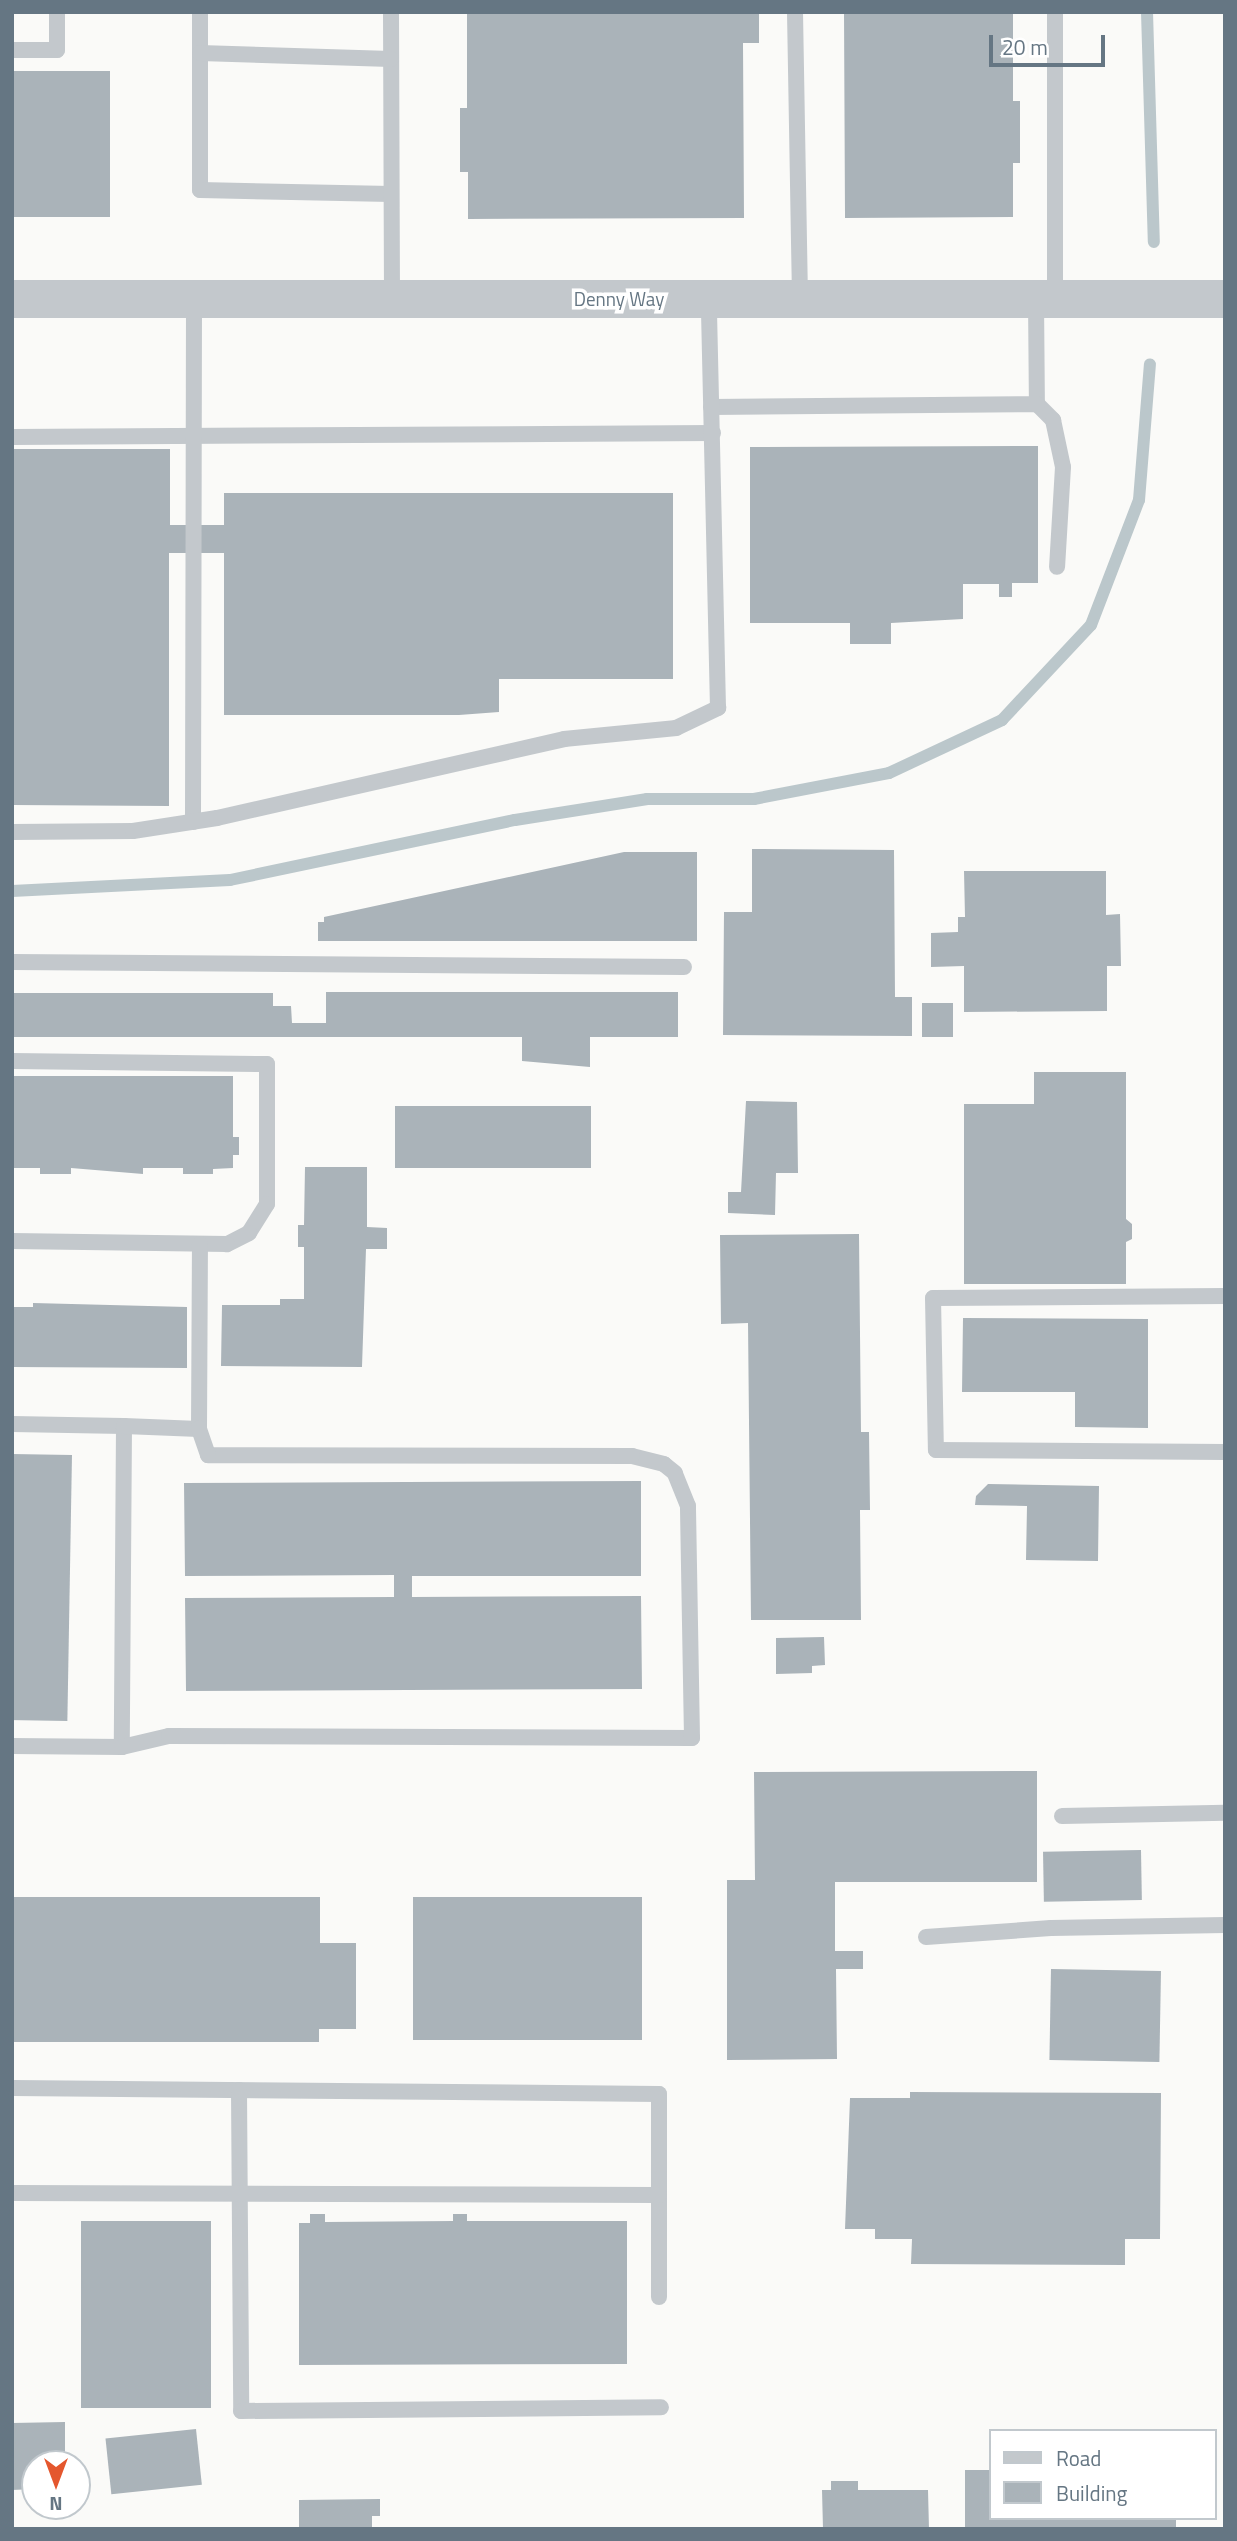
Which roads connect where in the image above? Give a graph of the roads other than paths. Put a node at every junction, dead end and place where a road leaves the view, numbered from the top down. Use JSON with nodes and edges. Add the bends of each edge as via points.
{"nodes":[{"id":1,"x":57,"y":12,"type":"edge"},
{"id":2,"x":200,"y":12,"type":"edge"},
{"id":3,"x":391,"y":12,"type":"edge"},
{"id":4,"x":795,"y":12,"type":"edge"},
{"id":5,"x":1055,"y":12,"type":"edge"},
{"id":6,"x":12,"y":50,"type":"edge"},
{"id":7,"x":200,"y":53,"type":"junction"},
{"id":8,"x":391,"y":59,"type":"junction"},
{"id":9,"x":391,"y":194,"type":"junction"},
{"id":10,"x":800,"y":297,"type":"junction"},
{"id":11,"x":12,"y":299,"type":"edge"},
{"id":12,"x":194,"y":299,"type":"junction"},
{"id":13,"x":392,"y":299,"type":"junction"},
{"id":14,"x":709,"y":299,"type":"junction"},
{"id":15,"x":1045,"y":299,"type":"junction"},
{"id":16,"x":1225,"y":299,"type":"edge"},
{"id":17,"x":1037,"y":404,"type":"junction"},
{"id":18,"x":711,"y":407,"type":"junction"},
{"id":19,"x":713,"y":433,"type":"junction"},
{"id":20,"x":195,"y":436,"type":"junction"},
{"id":21,"x":12,"y":437,"type":"edge"},
{"id":22,"x":1057,"y":567,"type":"dead end"},
{"id":23,"x":193,"y":822,"type":"junction"},
{"id":24,"x":12,"y":832,"type":"edge"},
{"id":25,"x":12,"y":962,"type":"edge"},
{"id":26,"x":684,"y":967,"type":"dead end"},
{"id":27,"x":12,"y":1061,"type":"edge"},
{"id":28,"x":12,"y":1241,"type":"edge"},
{"id":29,"x":200,"y":1244,"type":"junction"},
{"id":30,"x":1225,"y":1296,"type":"edge"},
{"id":31,"x":12,"y":1424,"type":"edge"},
{"id":32,"x":124,"y":1426,"type":"junction"},
{"id":33,"x":199,"y":1429,"type":"junction"},
{"id":34,"x":1225,"y":1452,"type":"edge"},
{"id":35,"x":12,"y":1746,"type":"edge"},
{"id":36,"x":122,"y":1746,"type":"junction"},
{"id":37,"x":1225,"y":1813,"type":"edge"},
{"id":38,"x":1062,"y":1816,"type":"dead end"},
{"id":39,"x":1225,"y":1925,"type":"edge"},
{"id":40,"x":926,"y":1937,"type":"dead end"},
{"id":41,"x":12,"y":2088,"type":"edge"},
{"id":42,"x":239,"y":2091,"type":"junction"},
{"id":43,"x":12,"y":2193,"type":"edge"},
{"id":44,"x":239,"y":2195,"type":"junction"},
{"id":45,"x":659,"y":2195,"type":"junction"},
{"id":46,"x":659,"y":2297,"type":"dead end"},
{"id":47,"x":661,"y":2407,"type":"dead end"}],
"edges":[{"from":1,"to":6,"type":"lane","via":[[57,50]]},
{"from":2,"to":7,"type":"lane"},
{"from":3,"to":8,"type":"lane"},
{"from":4,"to":10,"type":"lane"},
{"from":5,"to":15,"type":"lane"},
{"from":7,"to":8,"type":"lane"},
{"from":7,"to":9,"type":"lane","via":[[200,190]]},
{"from":8,"to":9,"type":"lane"},
{"from":9,"to":13,"type":"lane"},
{"from":10,"to":14,"type":"street","name":"Denny Way"},
{"from":10,"to":15,"type":"street","name":"Denny Way"},
{"from":11,"to":12,"type":"street","name":"Denny Way"},
{"from":12,"to":13,"type":"street","name":"Denny Way"},
{"from":12,"to":20,"type":"lane"},
{"from":13,"to":14,"type":"street","name":"Denny Way"},
{"from":14,"to":18,"type":"lane"},
{"from":15,"to":16,"type":"street","name":"Denny Way"},
{"from":15,"to":17,"type":"lane"},
{"from":17,"to":18,"type":"lane"},
{"from":17,"to":22,"type":"lane","via":[[1053,420],[1063,467]]},
{"from":18,"to":19,"type":"lane"},
{"from":19,"to":20,"type":"lane"},
{"from":19,"to":23,"type":"lane","via":[[718,708],[676,728],[564,738]]},
{"from":20,"to":21,"type":"lane"},
{"from":20,"to":23,"type":"lane"},
{"from":23,"to":24,"type":"lane","via":[[133,831]]},
{"from":25,"to":26,"type":"lane"},
{"from":27,"to":29,"type":"lane","via":[[267,1065],[267,1204],[240,1241]]},
{"from":28,"to":29,"type":"lane"},
{"from":29,"to":33,"type":"lane"},
{"from":30,"to":34,"type":"lane","via":[[933,1298],[936,1450]]},
{"from":31,"to":32,"type":"lane"},
{"from":32,"to":33,"type":"lane"},
{"from":32,"to":36,"type":"lane"},
{"from":33,"to":36,"type":"lane","via":[[208,1455],[632,1456],[664,1464],[675,1473],[688,1506],[692,1738],[169,1736]]},
{"from":35,"to":36,"type":"lane"},
{"from":37,"to":38,"type":"lane"},
{"from":39,"to":40,"type":"lane","via":[[1051,1928]]},
{"from":41,"to":42,"type":"lane"},
{"from":42,"to":44,"type":"lane"},
{"from":42,"to":45,"type":"lane","via":[[659,2094]]},
{"from":43,"to":44,"type":"lane"},
{"from":44,"to":45,"type":"lane"},
{"from":44,"to":47,"type":"lane","via":[[240,2411]]},
{"from":45,"to":46,"type":"lane"}]}
